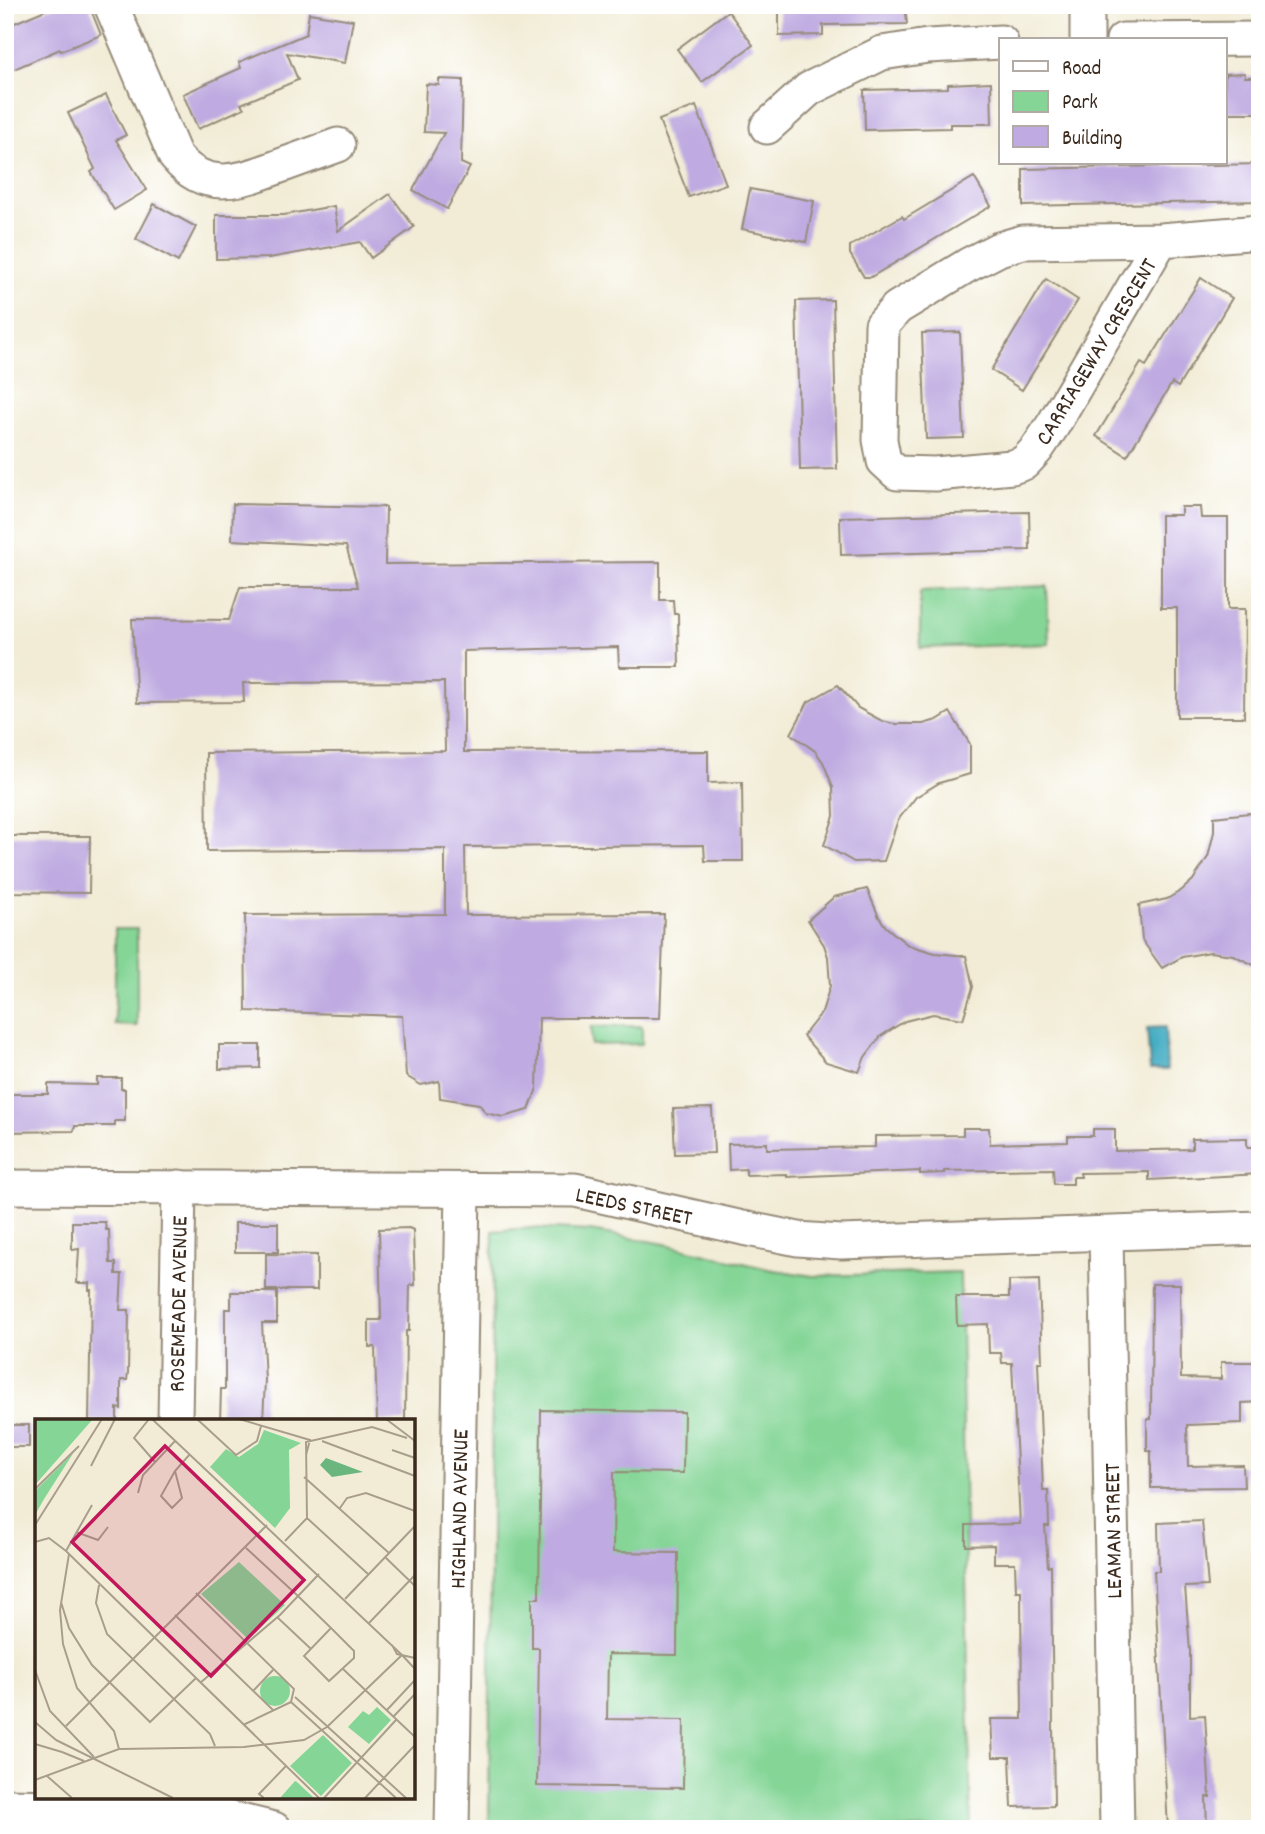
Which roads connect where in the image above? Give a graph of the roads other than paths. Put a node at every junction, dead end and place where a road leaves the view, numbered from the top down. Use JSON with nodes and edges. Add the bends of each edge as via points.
{"nodes":[{"id":1,"x":111,"y":5,"type":"edge"},
{"id":2,"x":1087,"y":5,"type":"edge"},
{"id":3,"x":1087,"y":38,"type":"edge"},
{"id":4,"x":1226,"y":38,"type":"edge"},
{"id":5,"x":1260,"y":38,"type":"edge"},
{"id":6,"x":999,"y":42,"type":"edge"},
{"id":7,"x":766,"y":127,"type":"dead end"},
{"id":8,"x":338,"y":145,"type":"dead end"},
{"id":9,"x":1260,"y":232,"type":"edge"},
{"id":10,"x":1161,"y":240,"type":"junction"},
{"id":11,"x":5,"y":1187,"type":"edge"},
{"id":12,"x":179,"y":1187,"type":"junction"},
{"id":13,"x":463,"y":1189,"type":"junction"},
{"id":14,"x":1260,"y":1228,"type":"edge"},
{"id":15,"x":1106,"y":1234,"type":"junction"},
{"id":16,"x":175,"y":1419,"type":"edge"},
{"id":17,"x":5,"y":1806,"type":"edge"},
{"id":18,"x":169,"y":1812,"type":"edge"},
{"id":19,"x":274,"y":1829,"type":"edge"},
{"id":20,"x":452,"y":1829,"type":"edge"},
{"id":21,"x":1117,"y":1829,"type":"edge"}],
"edges":[{"from":1,"to":8,"type":"street","via":[[175,156],[194,174],[242,181]]},
{"from":2,"to":3,"type":"street"},
{"from":4,"to":5,"type":"street"},
{"from":6,"to":7,"type":"street","via":[[882,53],[809,89]]},
{"from":9,"to":10,"type":"street","name":"CARRIAGEWAY CRESCENT"},
{"from":10,"to":10,"type":"street","name":"CARRIAGEWAY CRESCENT","via":[[1023,242],[999,249],[897,308],[882,325],[880,440],[884,461],[897,473],[935,474],[1024,463],[1053,425]]},
{"from":11,"to":12,"type":"street","name":"LEEDS STREET"},
{"from":12,"to":13,"type":"street","name":"LEEDS STREET"},
{"from":12,"to":16,"type":"street","name":"ROSEMEADE AVENUE"},
{"from":13,"to":15,"type":"street","name":"LEEDS STREET","via":[[575,1190],[798,1239],[841,1242]]},
{"from":13,"to":20,"type":"street","name":"HIGHLAND AVENUE"},
{"from":14,"to":15,"type":"street","name":"LEEDS STREET"},
{"from":15,"to":21,"type":"street","name":"LEAMAN STREET"},
{"from":17,"to":18,"type":"street"},
{"from":18,"to":19,"type":"street","via":[[207,1813]]}]}
